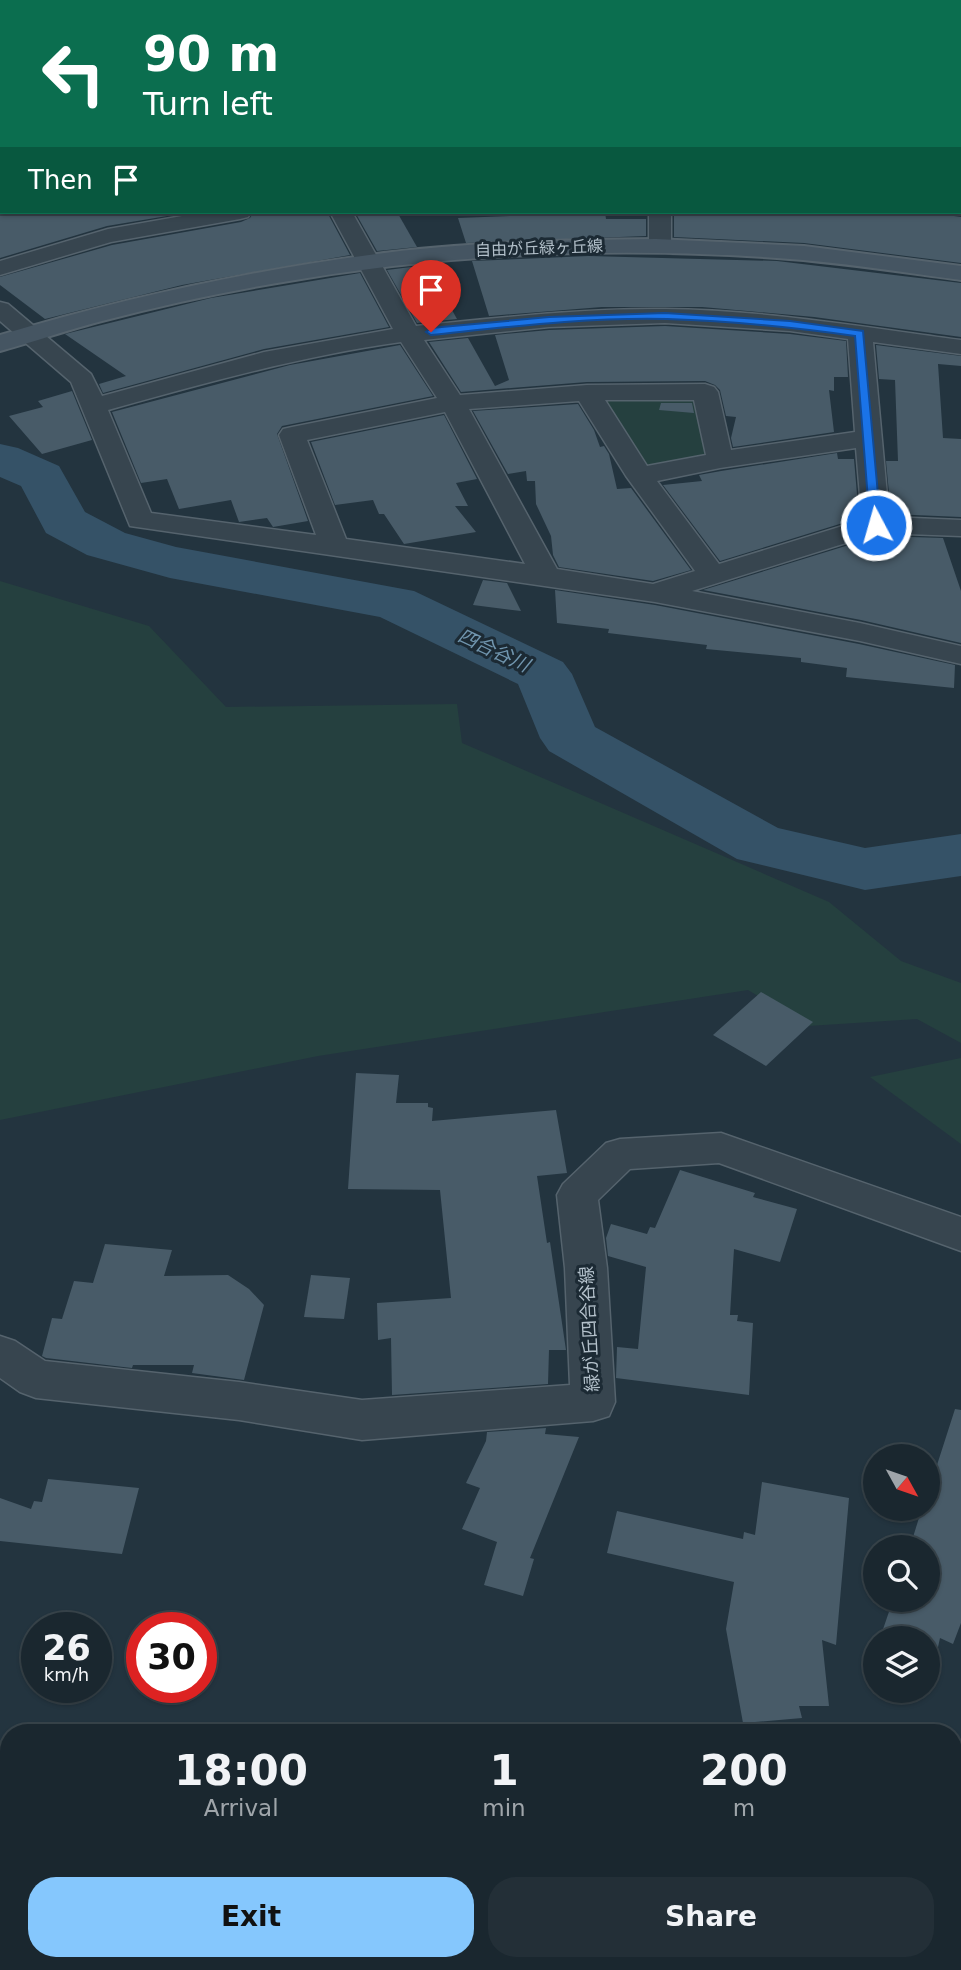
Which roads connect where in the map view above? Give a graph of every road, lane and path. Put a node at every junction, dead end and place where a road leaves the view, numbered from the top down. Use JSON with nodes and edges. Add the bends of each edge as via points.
{"nodes":[{"id":1,"x":229,"y":214,"type":"edge"},
{"id":2,"x":342,"y":214,"type":"edge"},
{"id":3,"x":660,"y":214,"type":"edge"},
{"id":4,"x":660,"y":245,"type":"junction"},
{"id":5,"x":369,"y":260,"type":"junction"},
{"id":6,"x":0,"y":268,"type":"edge"},
{"id":7,"x":961,"y":273,"type":"edge"},
{"id":8,"x":0,"y":309,"type":"edge"},
{"id":9,"x":860,"y":333,"type":"junction"},
{"id":10,"x":28,"y":334,"type":"junction"},
{"id":11,"x":408,"y":334,"type":"junction"},
{"id":12,"x":0,"y":343,"type":"edge"},
{"id":13,"x":961,"y":347,"type":"edge"},
{"id":14,"x":587,"y":393,"type":"junction"},
{"id":15,"x":453,"y":404,"type":"junction"},
{"id":16,"x":94,"y":406,"type":"junction"},
{"id":17,"x":867,"y":438,"type":"junction"},
{"id":18,"x":720,"y":460,"type":"junction"},
{"id":19,"x":640,"y":476,"type":"junction"},
{"id":20,"x":876,"y":525,"type":"junction"},
{"id":21,"x":961,"y":528,"type":"edge"},
{"id":22,"x":335,"y":547,"type":"junction"},
{"id":23,"x":712,"y":575,"type":"junction"},
{"id":24,"x":547,"y":578,"type":"junction"},
{"id":25,"x":654,"y":593,"type":"junction"},
{"id":26,"x":961,"y":655,"type":"edge"},
{"id":27,"x":961,"y":1234,"type":"edge"},
{"id":28,"x":0,"y":1354,"type":"edge"}],
"edges":[{"from":1,"to":6,"type":"street","via":[[108,236]]},
{"from":2,"to":5,"type":"street"},
{"from":3,"to":4,"type":"street"},
{"from":4,"to":5,"type":"street","name":"自由が丘緑ヶ丘線","via":[[519,248]]},
{"from":4,"to":7,"type":"street","name":"自由が丘緑ヶ丘線","via":[[754,249]]},
{"from":5,"to":10,"type":"street","name":"自由が丘緑ヶ丘線","via":[[209,287]]},
{"from":5,"to":11,"type":"street"},
{"from":8,"to":10,"type":"street"},
{"from":9,"to":11,"type":"street","via":[[665,316],[549,320]]},
{"from":9,"to":13,"type":"street"},
{"from":9,"to":17,"type":"street"},
{"from":10,"to":12,"type":"street","name":"自由が丘緑ヶ丘線"},
{"from":10,"to":16,"type":"street","via":[[82,379]]},
{"from":11,"to":15,"type":"street"},
{"from":11,"to":16,"type":"street","via":[[264,359]]},
{"from":14,"to":15,"type":"street"},
{"from":14,"to":18,"type":"street","via":[[705,392]]},
{"from":14,"to":19,"type":"street"},
{"from":15,"to":22,"type":"street","via":[[292,435]]},
{"from":15,"to":24,"type":"street"},
{"from":16,"to":22,"type":"street","via":[[140,520]]},
{"from":17,"to":18,"type":"street"},
{"from":17,"to":20,"type":"street"},
{"from":18,"to":19,"type":"street"},
{"from":19,"to":23,"type":"street"},
{"from":20,"to":21,"type":"street"},
{"from":20,"to":23,"type":"street"},
{"from":22,"to":24,"type":"street"},
{"from":23,"to":25,"type":"street"},
{"from":24,"to":25,"type":"street"},
{"from":25,"to":26,"type":"street"},
{"from":27,"to":28,"type":"street","name":"緑が丘四合谷線","via":[[721,1148],[620,1154],[577,1195],[593,1402],[362,1420],[239,1401],[36,1379]]}]}
